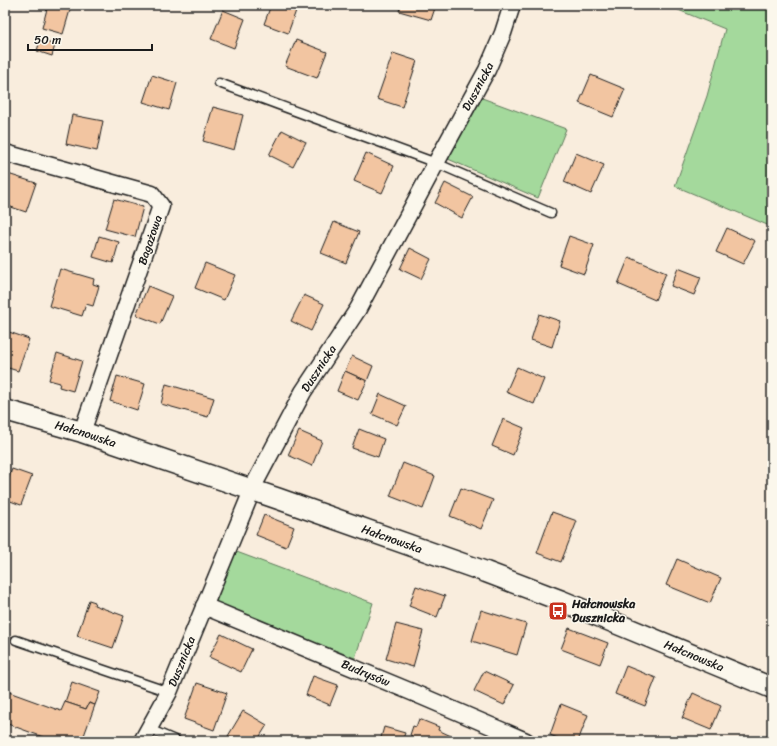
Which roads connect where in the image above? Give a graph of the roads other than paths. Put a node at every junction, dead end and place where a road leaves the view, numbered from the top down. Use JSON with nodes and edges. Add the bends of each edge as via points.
{"nodes":[{"id":1,"x":512,"y":5,"type":"edge"},
{"id":2,"x":219,"y":83,"type":"dead end"},
{"id":3,"x":5,"y":153,"type":"edge"},
{"id":4,"x":436,"y":163,"type":"junction"},
{"id":5,"x":551,"y":213,"type":"dead end"},
{"id":6,"x":5,"y":410,"type":"edge"},
{"id":7,"x":82,"y":432,"type":"junction"},
{"id":8,"x":251,"y":490,"type":"junction"},
{"id":9,"x":204,"y":606,"type":"junction"},
{"id":10,"x":16,"y":640,"type":"dead end"},
{"id":11,"x":772,"y":688,"type":"edge"},
{"id":12,"x":169,"y":692,"type":"junction"},
{"id":13,"x":146,"y":735,"type":"edge"},
{"id":14,"x":177,"y":741,"type":"edge"},
{"id":15,"x":526,"y":741,"type":"edge"}],
"edges":[{"from":1,"to":4,"type":"street","name":"Dusznicka","via":[[504,33],[487,70]]},
{"from":2,"to":4,"type":"lane"},
{"from":3,"to":7,"type":"street","name":"Bagażowa","via":[[152,194],[162,206]]},
{"from":4,"to":5,"type":"lane"},
{"from":4,"to":8,"type":"street","name":"Dusznicka","via":[[358,309],[303,392]]},
{"from":6,"to":7,"type":"street","name":"Hałcnowska"},
{"from":7,"to":8,"type":"street","name":"Hałcnowska"},
{"from":8,"to":9,"type":"street","name":"Dusznicka"},
{"from":8,"to":11,"type":"street","name":"Hałcnowska","via":[[486,572]]},
{"from":9,"to":12,"type":"street","name":"Dusznicka"},
{"from":9,"to":15,"type":"street","name":"Budrysów"},
{"from":10,"to":12,"type":"lane"},
{"from":12,"to":13,"type":"street","name":"Dusznicka"},
{"from":13,"to":14,"type":"lane"}]}
